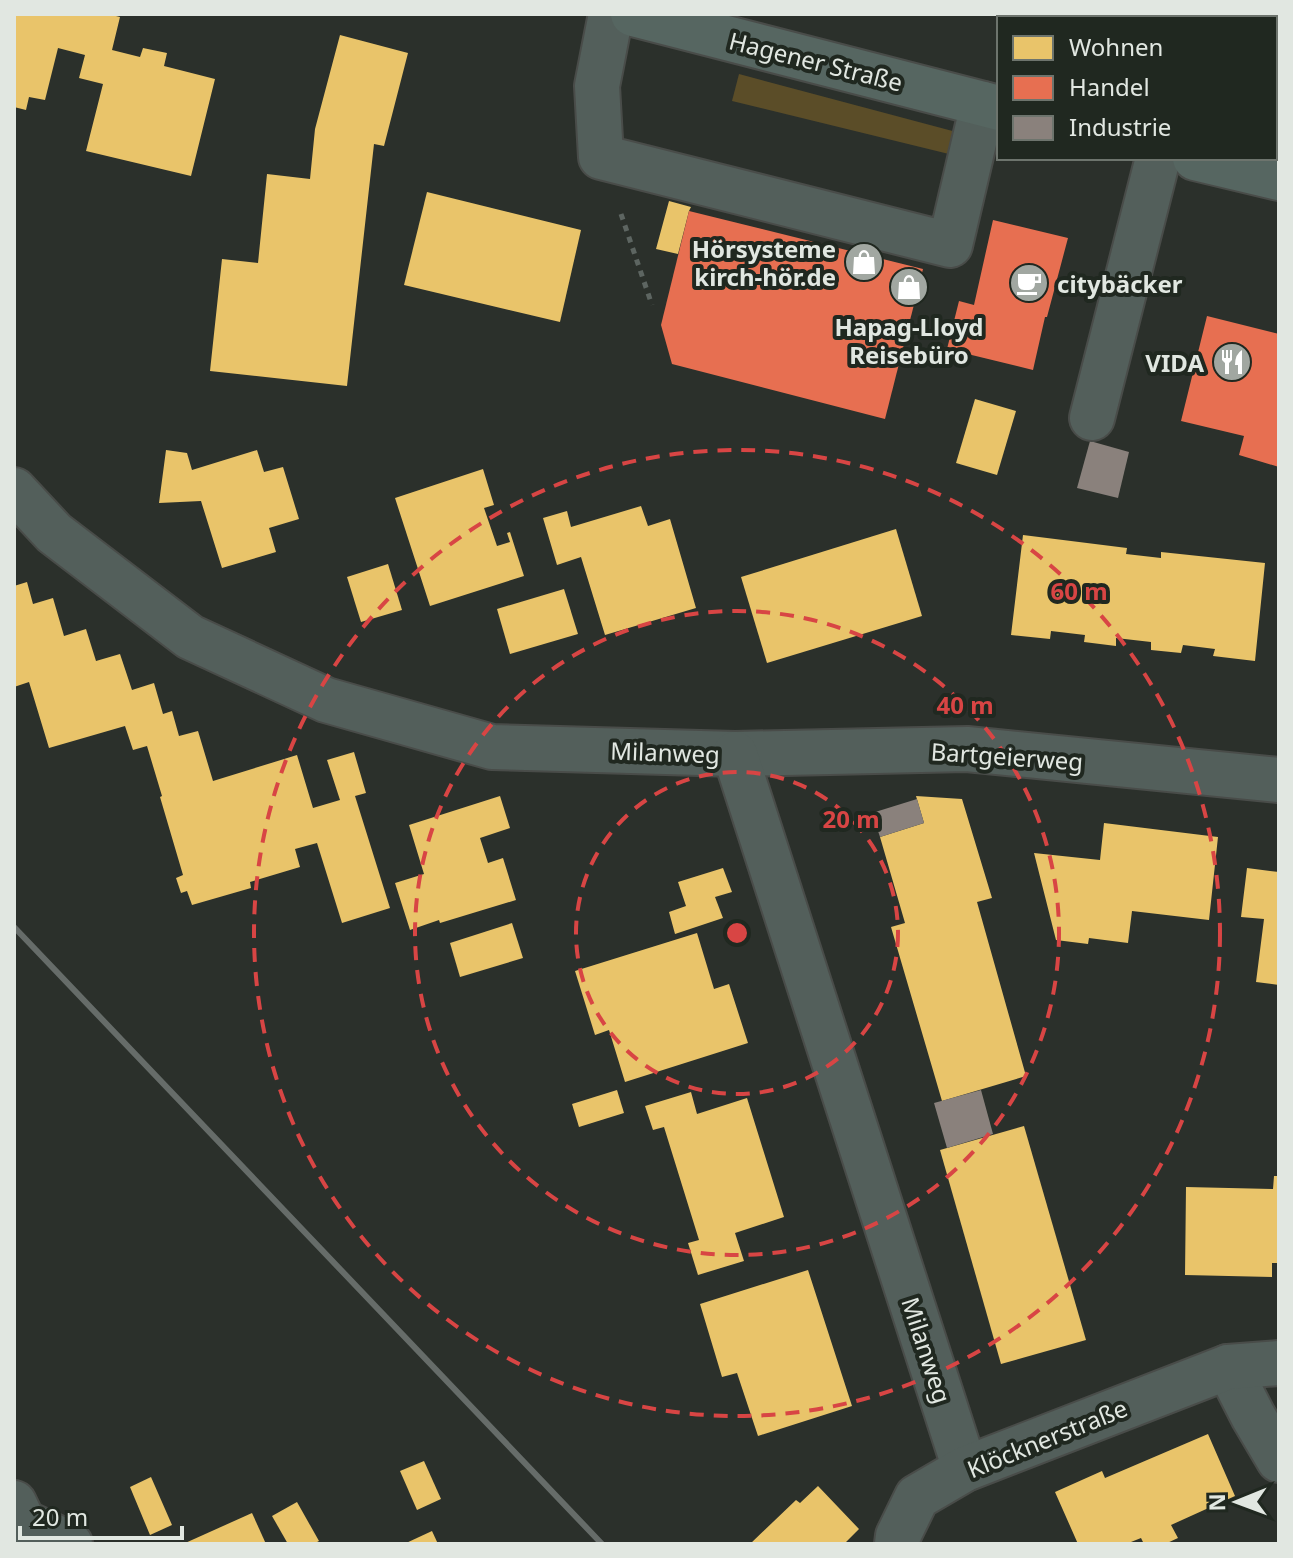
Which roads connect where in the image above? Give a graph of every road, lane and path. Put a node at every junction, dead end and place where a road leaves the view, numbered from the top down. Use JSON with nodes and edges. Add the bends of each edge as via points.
{"nodes":[{"id":1,"x":611,"y":14,"type":"edge"},
{"id":2,"x":633,"y":14,"type":"edge"},
{"id":3,"x":991,"y":106,"type":"edge"},
{"id":4,"x":601,"y":157,"type":"junction"},
{"id":5,"x":1157,"y":160,"type":"edge"},
{"id":6,"x":1203,"y":160,"type":"edge"},
{"id":7,"x":1279,"y":178,"type":"edge"},
{"id":8,"x":652,"y":305,"type":"dead end"},
{"id":9,"x":1092,"y":418,"type":"dead end"},
{"id":10,"x":14,"y":490,"type":"edge"},
{"id":11,"x":735,"y":754,"type":"junction"},
{"id":12,"x":1279,"y":780,"type":"edge"},
{"id":13,"x":1279,"y":1363,"type":"edge"},
{"id":14,"x":1228,"y":1367,"type":"junction"},
{"id":15,"x":1279,"y":1460,"type":"edge"},
{"id":16,"x":965,"y":1469,"type":"junction"},
{"id":17,"x":14,"y":1503,"type":"edge"},
{"id":18,"x":70,"y":1544,"type":"edge"},
{"id":19,"x":897,"y":1544,"type":"edge"}],
"edges":[{"from":1,"to":4,"type":"street","via":[[597,86]]},
{"from":2,"to":3,"type":"main road","name":"Hagener Straße"},
{"from":3,"to":4,"type":"street","via":[[950,245]]},
{"from":4,"to":8,"type":"path"},
{"from":5,"to":9,"type":"street"},
{"from":6,"to":7,"type":"main road"},
{"from":10,"to":11,"type":"street","name":"Milanweg","via":[[54,533],[190,637],[326,700],[492,747]]},
{"from":11,"to":12,"type":"street","name":"Bartgeierweg","via":[[967,749]]},
{"from":11,"to":16,"type":"street","name":"Milanweg"},
{"from":13,"to":14,"type":"street","name":"Klöcknerstraße"},
{"from":14,"to":15,"type":"street"},
{"from":14,"to":16,"type":"street","name":"Klöcknerstraße"},
{"from":16,"to":19,"type":"street","name":"Klöcknerstraße","via":[[917,1497]]},
{"from":17,"to":18,"type":"street","via":[[23,1522]]}]}
